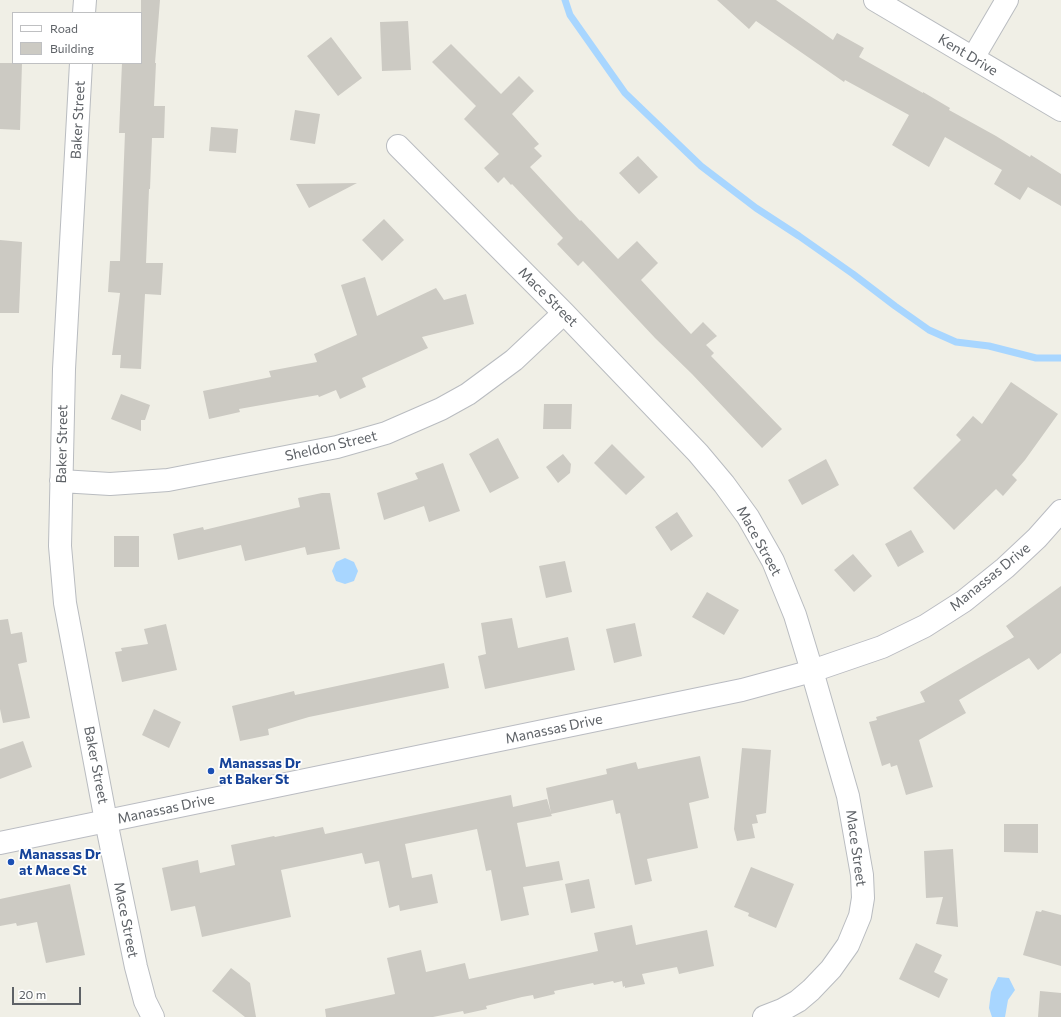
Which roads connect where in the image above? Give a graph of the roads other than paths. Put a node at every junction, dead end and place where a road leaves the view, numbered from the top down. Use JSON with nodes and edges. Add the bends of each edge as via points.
{"nodes":[{"id":1,"x":85,"y":0,"type":"edge"},
{"id":2,"x":875,"y":0,"type":"edge"},
{"id":3,"x":1007,"y":0,"type":"edge"},
{"id":4,"x":84,"y":12,"type":"edge"},
{"id":5,"x":973,"y":58,"type":"junction"},
{"id":6,"x":82,"y":64,"type":"edge"},
{"id":7,"x":1061,"y":110,"type":"edge"},
{"id":8,"x":398,"y":146,"type":"dead end"},
{"id":9,"x":564,"y":313,"type":"junction"},
{"id":10,"x":61,"y":481,"type":"junction"},
{"id":11,"x":1061,"y":511,"type":"edge"},
{"id":12,"x":812,"y":671,"type":"junction"},
{"id":13,"x":106,"y":821,"type":"junction"},
{"id":14,"x":0,"y":843,"type":"edge"},
{"id":15,"x":153,"y":1017,"type":"edge"},
{"id":16,"x":764,"y":1017,"type":"edge"}],
"edges":[{"from":1,"to":4,"type":"street"},
{"from":2,"to":5,"type":"street","name":"Kent Drive"},
{"from":3,"to":5,"type":"street"},
{"from":5,"to":7,"type":"street","name":"Kent Drive"},
{"from":6,"to":10,"type":"street","name":"Baker Street","via":[[64,369]]},
{"from":8,"to":9,"type":"street","name":"Mace Street"},
{"from":9,"to":10,"type":"street","name":"Sheldon Street","via":[[514,360],[468,394],[386,433],[337,447],[168,480],[110,484]]},
{"from":9,"to":12,"type":"street","name":"Mace Street","via":[[698,453],[748,517],[773,561],[795,615]]},
{"from":10,"to":13,"type":"street","name":"Baker Street","via":[[60,546],[65,603]]},
{"from":11,"to":12,"type":"street","name":"Manassas Drive","via":[[1005,568],[964,601],[925,626],[882,647]]},
{"from":12,"to":13,"type":"street","name":"Manassas Drive","via":[[742,690]]},
{"from":12,"to":16,"type":"street","name":"Mace Street","via":[[848,796],[862,875],[863,898],[860,916],[848,945],[831,970],[798,1001]]},
{"from":13,"to":14,"type":"street","name":"Manassas Drive"},
{"from":13,"to":15,"type":"street","name":"Mace Street","via":[[136,967],[145,1001]]}]}
